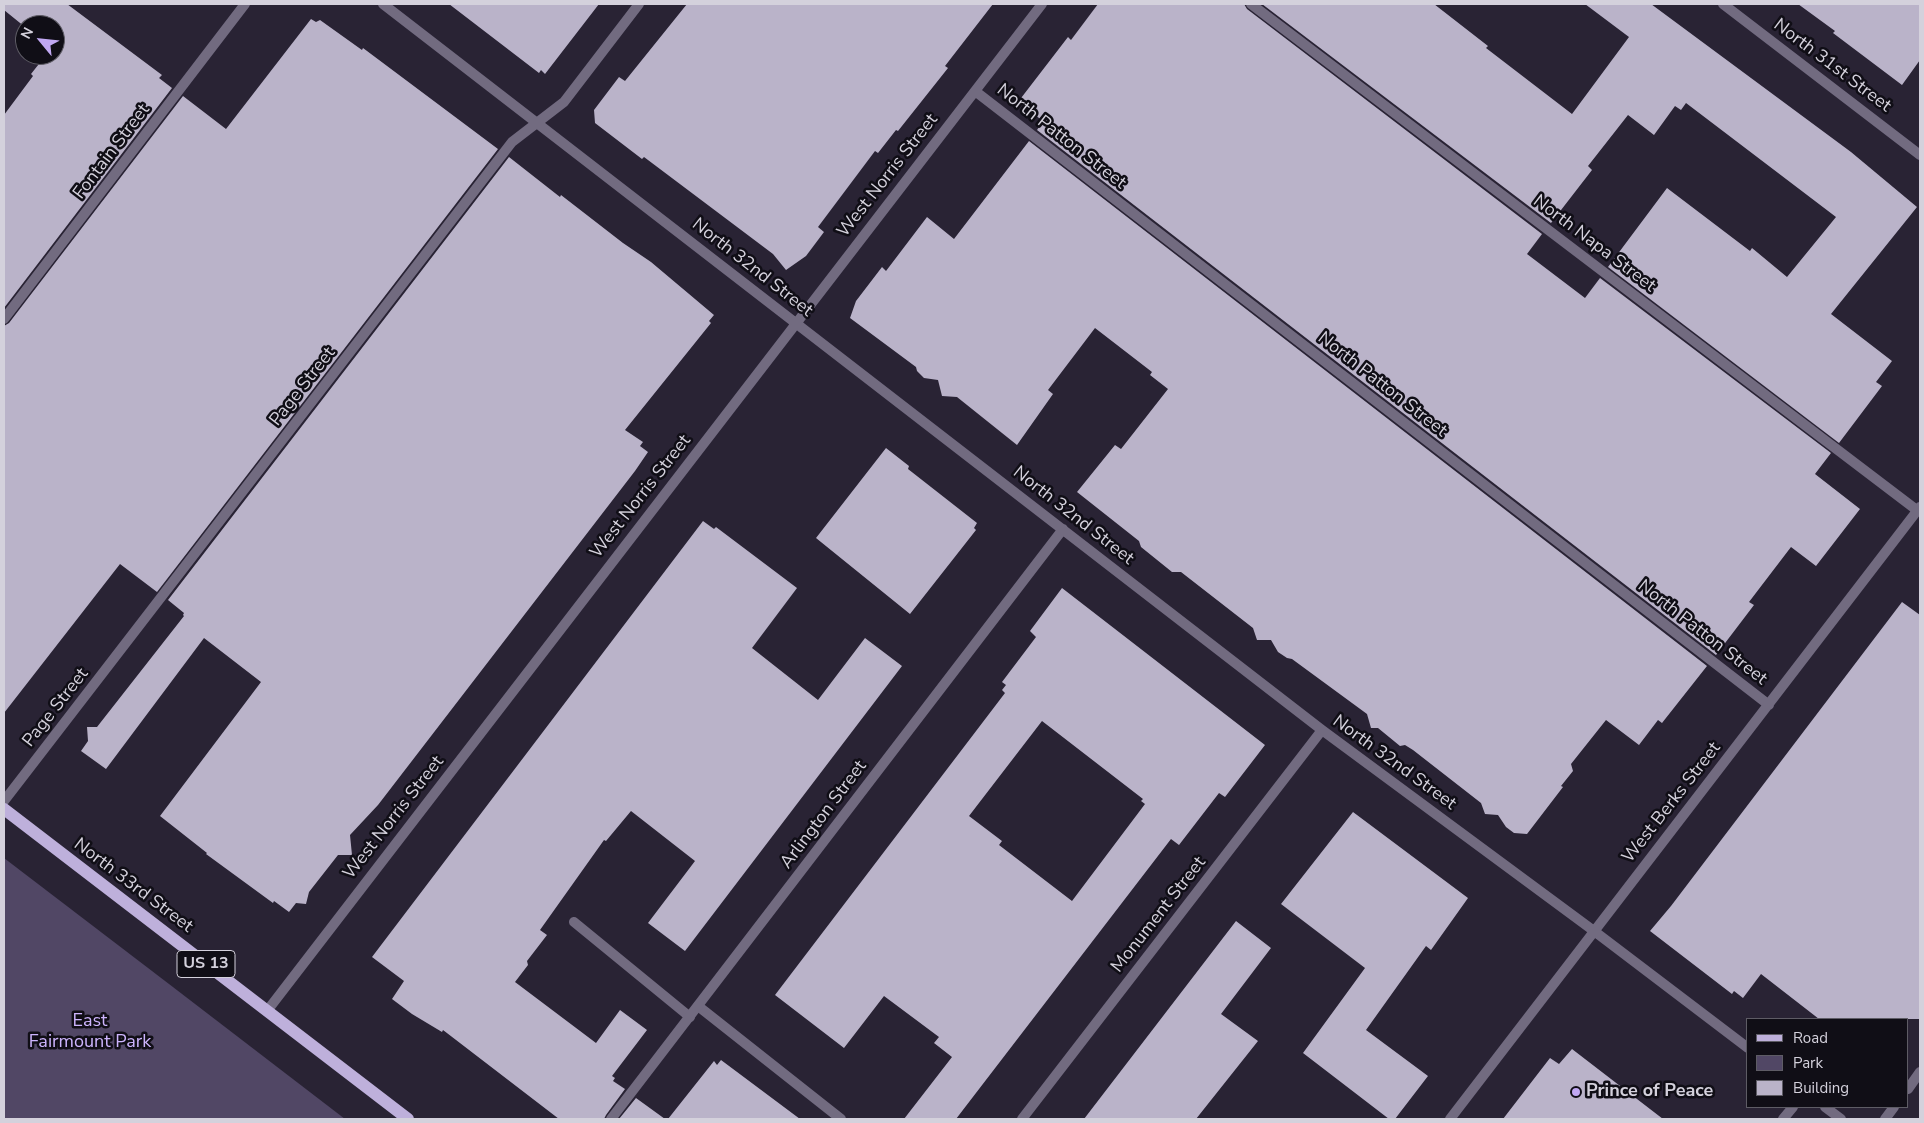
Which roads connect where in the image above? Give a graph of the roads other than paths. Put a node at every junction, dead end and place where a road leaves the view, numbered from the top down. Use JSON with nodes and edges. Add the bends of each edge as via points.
{"nodes":[{"id":1,"x":245,"y":4,"type":"edge"},
{"id":2,"x":383,"y":4,"type":"edge"},
{"id":3,"x":640,"y":4,"type":"edge"},
{"id":4,"x":1042,"y":4,"type":"edge"},
{"id":5,"x":1252,"y":4,"type":"edge"},
{"id":6,"x":1723,"y":4,"type":"edge"},
{"id":7,"x":975,"y":91,"type":"junction"},
{"id":8,"x":537,"y":123,"type":"junction"},
{"id":9,"x":1920,"y":155,"type":"edge"},
{"id":10,"x":4,"y":319,"type":"edge"},
{"id":11,"x":796,"y":323,"type":"junction"},
{"id":12,"x":1919,"y":509,"type":"edge"},
{"id":13,"x":1063,"y":530,"type":"junction"},
{"id":14,"x":1768,"y":705,"type":"junction"},
{"id":15,"x":1322,"y":730,"type":"junction"},
{"id":16,"x":4,"y":801,"type":"edge"},
{"id":17,"x":4,"y":809,"type":"edge"},
{"id":18,"x":574,"y":922,"type":"dead end"},
{"id":19,"x":1594,"y":931,"type":"junction"},
{"id":20,"x":698,"y":1006,"type":"junction"},
{"id":21,"x":267,"y":1011,"type":"junction"},
{"id":22,"x":690,"y":1017,"type":"junction"},
{"id":23,"x":1746,"y":1046,"type":"edge"},
{"id":24,"x":1920,"y":1072,"type":"edge"},
{"id":25,"x":1909,"y":1088,"type":"edge"},
{"id":26,"x":1792,"y":1108,"type":"edge"},
{"id":27,"x":1826,"y":1108,"type":"edge"},
{"id":28,"x":1893,"y":1108,"type":"edge"},
{"id":29,"x":408,"y":1119,"type":"edge"},
{"id":30,"x":612,"y":1119,"type":"edge"},
{"id":31,"x":841,"y":1119,"type":"edge"},
{"id":32,"x":1022,"y":1119,"type":"edge"},
{"id":33,"x":1450,"y":1119,"type":"edge"},
{"id":34,"x":1783,"y":1119,"type":"edge"},
{"id":35,"x":1841,"y":1119,"type":"edge"},
{"id":36,"x":1884,"y":1119,"type":"edge"}],
"edges":[{"from":1,"to":10,"type":"street","name":"Fontain Street"},
{"from":2,"to":8,"type":"street","name":"North 32nd Street"},
{"from":3,"to":8,"type":"street","name":"Page Street","via":[[564,102]]},
{"from":4,"to":7,"type":"street","name":"West Norris Street"},
{"from":5,"to":12,"type":"street","name":"North Napa Street"},
{"from":6,"to":9,"type":"street","name":"North 31st Street"},
{"from":7,"to":11,"type":"street","name":"West Norris Street"},
{"from":7,"to":14,"type":"street","name":"North Patton Street"},
{"from":8,"to":11,"type":"street","name":"North 32nd Street"},
{"from":8,"to":16,"type":"street","name":"Page Street","via":[[512,142]]},
{"from":11,"to":13,"type":"street","name":"North 32nd Street"},
{"from":11,"to":21,"type":"street","name":"West Norris Street"},
{"from":12,"to":14,"type":"street","name":"West Berks Street"},
{"from":13,"to":15,"type":"street","name":"North 32nd Street"},
{"from":13,"to":20,"type":"street","name":"Arlington Street"},
{"from":14,"to":19,"type":"street","name":"West Berks Street"},
{"from":15,"to":19,"type":"street","name":"North 32nd Street"},
{"from":15,"to":32,"type":"street","name":"Monument Street"},
{"from":17,"to":21,"type":"main road","name":"North 33rd Street","number":"US 13"},
{"from":18,"to":22,"type":"street"},
{"from":19,"to":23,"type":"street","name":"North 32nd Street"},
{"from":19,"to":33,"type":"street","name":"West Berks Street"},
{"from":20,"to":22,"type":"street","name":"Arlington Street"},
{"from":20,"to":31,"type":"street"},
{"from":21,"to":29,"type":"main road","name":"North 33rd Street","number":"US 13"},
{"from":22,"to":30,"type":"street","name":"Arlington Street"},
{"from":24,"to":25,"type":"street"},
{"from":26,"to":34,"type":"street"},
{"from":27,"to":35,"type":"street"},
{"from":28,"to":36,"type":"street"}]}
